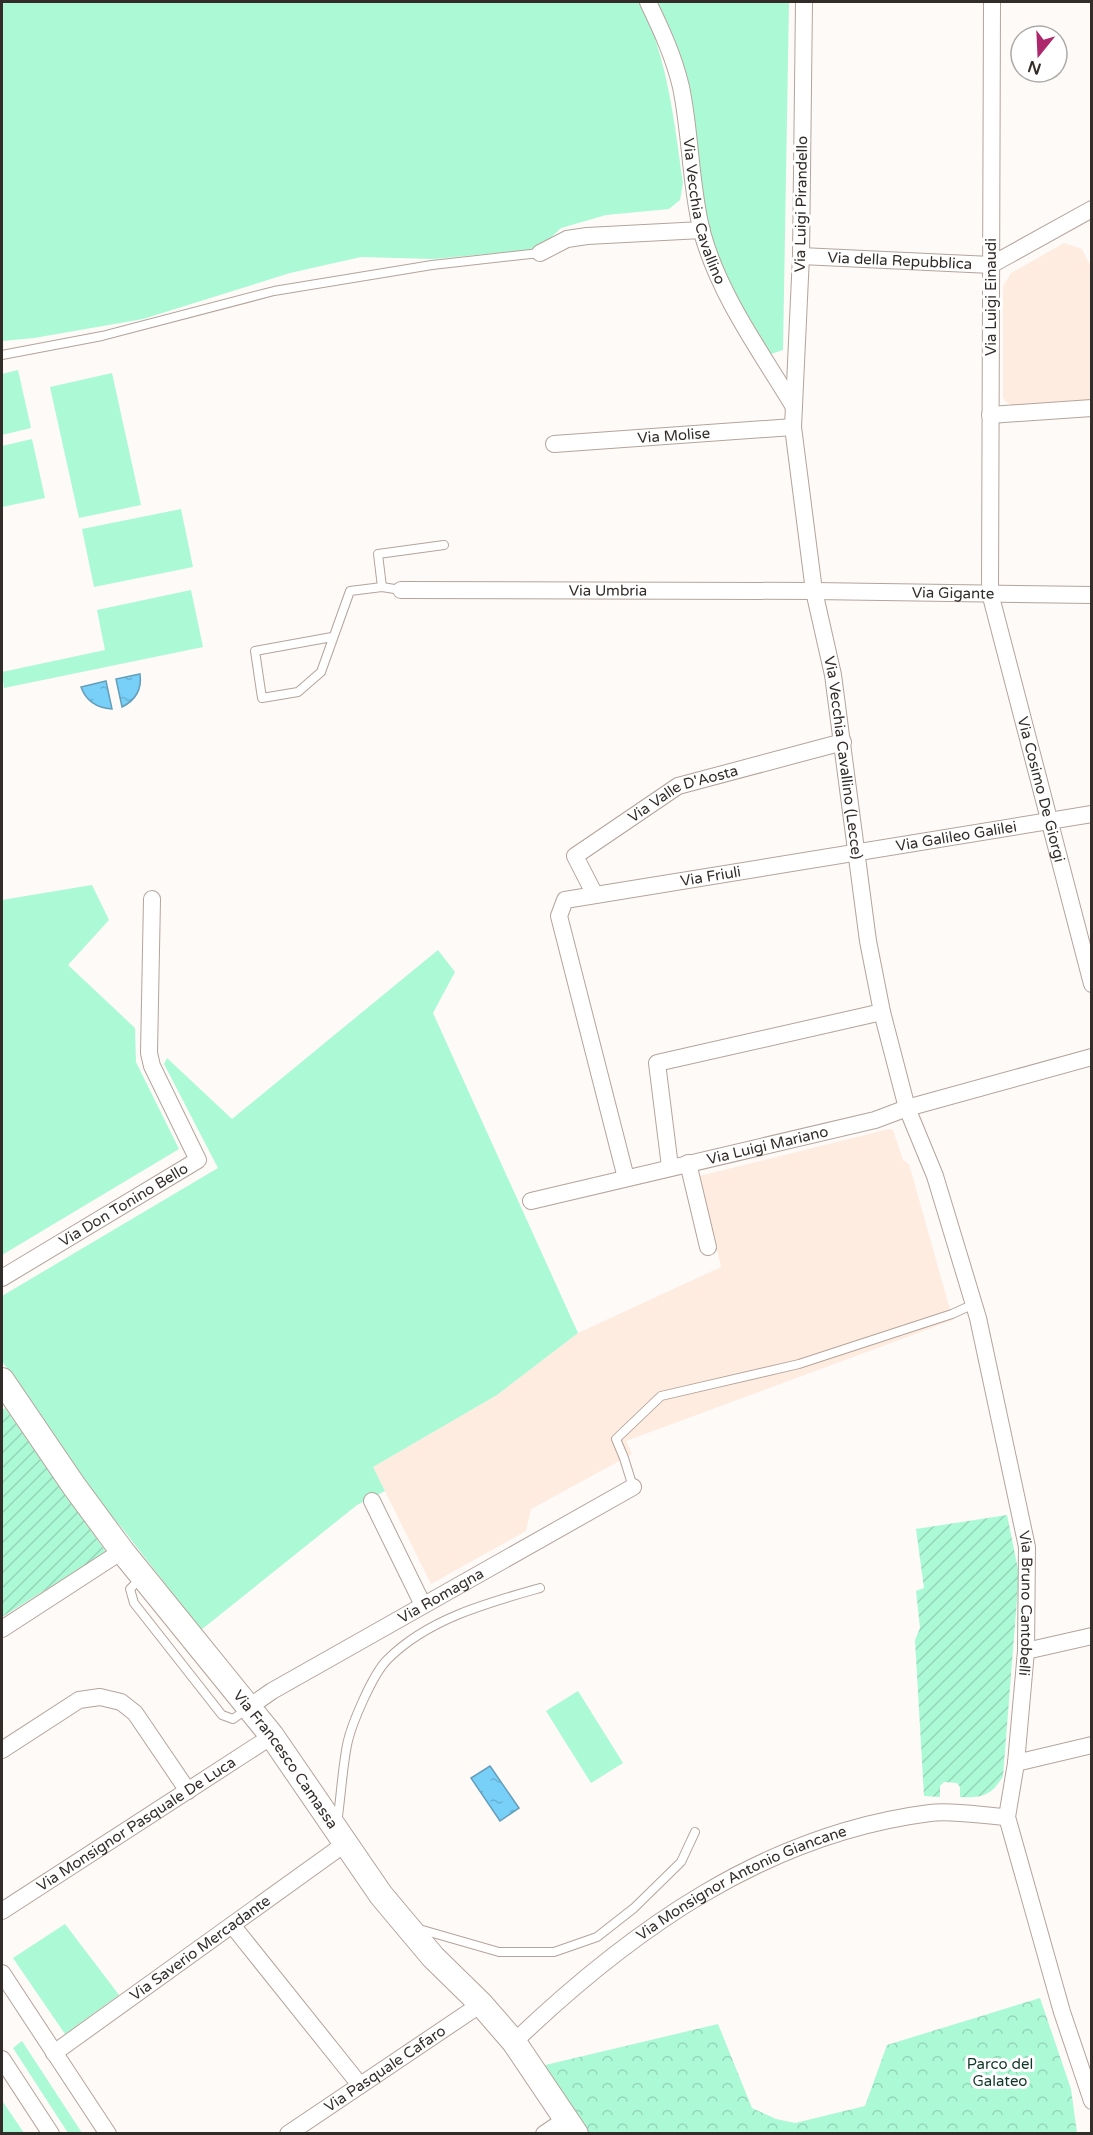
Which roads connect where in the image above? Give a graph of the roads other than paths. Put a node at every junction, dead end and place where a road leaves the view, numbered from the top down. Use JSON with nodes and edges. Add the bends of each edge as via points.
{"nodes":[{"id":1,"x":648,"y":2,"type":"edge"},
{"id":2,"x":804,"y":2,"type":"edge"},
{"id":3,"x":992,"y":2,"type":"edge"},
{"id":4,"x":1092,"y":209,"type":"edge"},
{"id":5,"x":702,"y":230,"type":"junction"},
{"id":6,"x":540,"y":253,"type":"joint"},
{"id":7,"x":801,"y":256,"type":"junction"},
{"id":8,"x":991,"y":265,"type":"junction"},
{"id":9,"x":2,"y":354,"type":"edge"},
{"id":10,"x":794,"y":407,"type":"junction"},
{"id":11,"x":1092,"y":408,"type":"edge"},
{"id":12,"x":990,"y":415,"type":"junction"},
{"id":13,"x":793,"y":427,"type":"junction"},
{"id":14,"x":554,"y":444,"type":"dead end"},
{"id":15,"x":444,"y":545,"type":"dead end"},
{"id":16,"x":382,"y":587,"type":"junction"},
{"id":17,"x":401,"y":591,"type":"joint"},
{"id":18,"x":814,"y":591,"type":"junction"},
{"id":19,"x":990,"y":593,"type":"junction"},
{"id":20,"x":1092,"y":595,"type":"edge"},
{"id":21,"x":332,"y":637,"type":"junction"},
{"id":22,"x":843,"y":742,"type":"junction"},
{"id":23,"x":1092,"y":814,"type":"edge"},
{"id":24,"x":1049,"y":821,"type":"junction"},
{"id":25,"x":856,"y":852,"type":"junction"},
{"id":26,"x":595,"y":895,"type":"junction"},
{"id":27,"x":152,"y":899,"type":"dead end"},
{"id":28,"x":1089,"y":967,"type":"edge"},
{"id":29,"x":1092,"y":984,"type":"edge"},
{"id":30,"x":882,"y":1012,"type":"junction"},
{"id":31,"x":1092,"y":1057,"type":"edge"},
{"id":32,"x":907,"y":1108,"type":"junction"},
{"id":33,"x":688,"y":1163,"type":"junction"},
{"id":34,"x":670,"y":1167,"type":"junction"},
{"id":35,"x":626,"y":1178,"type":"junction"},
{"id":36,"x":531,"y":1201,"type":"dead end"},
{"id":37,"x":708,"y":1247,"type":"dead end"},
{"id":38,"x":2,"y":1278,"type":"edge"},
{"id":39,"x":974,"y":1304,"type":"junction"},
{"id":40,"x":2,"y":1380,"type":"edge"},
{"id":41,"x":633,"y":1487,"type":"joint"},
{"id":42,"x":372,"y":1501,"type":"dead end"},
{"id":43,"x":122,"y":1551,"type":"junction"},
{"id":44,"x":540,"y":1588,"type":"dead end"},
{"id":45,"x":423,"y":1605,"type":"junction"},
{"id":46,"x":2,"y":1629,"type":"edge"},
{"id":47,"x":1092,"y":1636,"type":"edge"},
{"id":48,"x":1026,"y":1650,"type":"junction"},
{"id":49,"x":249,"y":1707,"type":"junction"},
{"id":50,"x":272,"y":1736,"type":"junction"},
{"id":51,"x":1092,"y":1745,"type":"edge"},
{"id":52,"x":2,"y":1750,"type":"edge"},
{"id":53,"x":1016,"y":1763,"type":"junction"},
{"id":54,"x":188,"y":1791,"type":"junction"},
{"id":55,"x":1007,"y":1817,"type":"junction"},
{"id":56,"x":695,"y":1832,"type":"dead end"},
{"id":57,"x":341,"y":1836,"type":"junction"},
{"id":58,"x":2,"y":1911,"type":"edge"},
{"id":59,"x":405,"y":1924,"type":"junction"},
{"id":60,"x":232,"y":1925,"type":"junction"},
{"id":61,"x":2,"y":1973,"type":"edge"},
{"id":62,"x":481,"y":2004,"type":"junction"},
{"id":63,"x":514,"y":2042,"type":"junction"},
{"id":64,"x":54,"y":2053,"type":"junction"},
{"id":65,"x":4,"y":2069,"type":"edge"},
{"id":66,"x":360,"y":2085,"type":"junction"},
{"id":67,"x":1092,"y":2101,"type":"edge"},
{"id":68,"x":571,"y":2126,"type":"edge"},
{"id":69,"x":51,"y":2133,"type":"edge"},
{"id":70,"x":108,"y":2133,"type":"edge"},
{"id":71,"x":288,"y":2133,"type":"edge"},
{"id":72,"x":544,"y":2133,"type":"edge"}],
"edges":[{"from":1,"to":5,"type":"street","name":"Via Vecchia Cavallino","via":[[681,88]]},
{"from":2,"to":7,"type":"street","name":"Via Luigi Pirandello"},
{"from":3,"to":8,"type":"street","name":"Via Luigi Einaudi"},
{"from":4,"to":8,"type":"street","name":"Via della Repubblica"},
{"from":5,"to":6,"type":"street","via":[[587,236],[567,239]]},
{"from":5,"to":10,"type":"street","name":"Via Vecchia Cavallino","via":[[720,282]]},
{"from":6,"to":9,"type":"lane","via":[[432,265],[274,291],[102,336]]},
{"from":7,"to":8,"type":"street","name":"Via della Repubblica"},
{"from":7,"to":10,"type":"street","name":"Via Luigi Pirandello"},
{"from":8,"to":12,"type":"street","name":"Via Luigi Einaudi"},
{"from":10,"to":13,"type":"street","name":"Via Vecchia Cavallino (Lecce)"},
{"from":11,"to":12,"type":"street"},
{"from":12,"to":19,"type":"street","name":"Via Luigi Einaudi"},
{"from":13,"to":14,"type":"street","name":"Via Molise"},
{"from":13,"to":18,"type":"street","name":"Via Vecchia Cavallino (Lecce)"},
{"from":15,"to":16,"type":"lane","via":[[378,554]]},
{"from":16,"to":17,"type":"lane"},
{"from":16,"to":21,"type":"lane","via":[[350,591]]},
{"from":17,"to":18,"type":"street","name":"Via Umbria"},
{"from":18,"to":19,"type":"street","name":"Via Gigante"},
{"from":18,"to":22,"type":"street","name":"Via Vecchia Cavallino (Lecce)"},
{"from":19,"to":20,"type":"street","name":"Via Gigante"},
{"from":19,"to":24,"type":"street","name":"Via Cosimo De Giorgi"},
{"from":21,"to":21,"type":"lane","via":[[321,672],[298,692],[262,698],[255,651]]},
{"from":22,"to":25,"type":"street","name":"Via Vecchia Cavallino (Lecce)"},
{"from":22,"to":26,"type":"street","name":"Via Valle D'Aosta","via":[[678,786],[575,856]]},
{"from":23,"to":24,"type":"street","name":"Via Galileo Galilei"},
{"from":24,"to":25,"type":"street","name":"Via Galileo Galilei"},
{"from":24,"to":28,"type":"street","name":"Via Cosimo De Giorgi"},
{"from":25,"to":26,"type":"street","name":"Via Friuli"},
{"from":25,"to":30,"type":"street","name":"Via Vecchia Cavallino (Lecce)"},
{"from":26,"to":35,"type":"street","name":"Via Friuli","via":[[565,900],[559,916]]},
{"from":27,"to":38,"type":"street","name":"Via Don Tonino Bello","via":[[149,1053],[198,1160]]},
{"from":28,"to":29,"type":"street","name":"Via Cosimo De Giorgi"},
{"from":30,"to":32,"type":"street","name":"Via Vecchia Cavallino (Lecce)"},
{"from":30,"to":34,"type":"street","via":[[657,1063]]},
{"from":31,"to":32,"type":"street","name":"Via Luigi Mariano"},
{"from":32,"to":33,"type":"street","name":"Via Luigi Mariano","via":[[875,1120]]},
{"from":32,"to":39,"type":"street","name":"Via Bruno Cantobelli","via":[[935,1176]]},
{"from":33,"to":34,"type":"street","name":"Via Luigi Mariano"},
{"from":33,"to":37,"type":"street"},
{"from":34,"to":35,"type":"street","name":"Via Luigi Mariano"},
{"from":35,"to":36,"type":"street","name":"Via Luigi Mariano"},
{"from":39,"to":41,"type":"lane","via":[[799,1364],[661,1396],[616,1439]]},
{"from":39,"to":48,"type":"street","name":"Via Bruno Cantobelli","via":[[1027,1547]]},
{"from":40,"to":43,"type":"street","name":"Via Francesco Camassa"},
{"from":41,"to":45,"type":"street","name":"Via Romagna"},
{"from":42,"to":45,"type":"street"},
{"from":43,"to":46,"type":"street"},
{"from":43,"to":49,"type":"street","name":"Via Francesco Camassa"},
{"from":44,"to":57,"type":"lane","via":[[477,1606],[422,1633],[386,1660],[361,1703],[348,1744]]},
{"from":45,"to":49,"type":"street","name":"Via Romagna"},
{"from":47,"to":48,"type":"street"},
{"from":48,"to":53,"type":"street","name":"Via Bruno Cantobelli"},
{"from":49,"to":50,"type":"street","name":"Via Francesco Camassa"},
{"from":50,"to":54,"type":"street","name":"Via Monsignor Pasquale De Luca"},
{"from":50,"to":57,"type":"street","name":"Via Francesco Camassa"},
{"from":51,"to":53,"type":"street"},
{"from":52,"to":54,"type":"street","via":[[80,1700],[100,1697],[121,1702],[135,1713]]},
{"from":53,"to":55,"type":"street","name":"Via Bruno Cantobelli"},
{"from":54,"to":58,"type":"street","name":"Via Monsignor Pasquale De Luca"},
{"from":55,"to":63,"type":"street","name":"Via Monsignor Antonio Giancane","via":[[932,1813],[850,1829],[774,1857],[668,1915],[594,1970]]},
{"from":55,"to":67,"type":"street","name":"Via Bruno Cantobelli","via":[[1062,2013]]},
{"from":56,"to":59,"type":"lane","via":[[681,1863],[634,1908],[597,1937],[554,1952],[499,1952]]},
{"from":57,"to":59,"type":"street","name":"Via Francesco Camassa"},
{"from":57,"to":60,"type":"street","name":"Via Saverio Mercadante"},
{"from":59,"to":62,"type":"street","name":"Via Francesco Camassa"},
{"from":60,"to":64,"type":"street","name":"Via Saverio Mercadante"},
{"from":60,"to":66,"type":"street"},
{"from":61,"to":64,"type":"street"},
{"from":62,"to":63,"type":"street","name":"Via Francesco Camassa"},
{"from":62,"to":66,"type":"street","name":"Via Pasquale Cafaro"},
{"from":63,"to":68,"type":"street","name":"Via Francesco Camassa"},
{"from":64,"to":70,"type":"street"},
{"from":65,"to":69,"type":"street"},
{"from":66,"to":71,"type":"street","name":"Via Pasquale Cafaro"},
{"from":68,"to":72,"type":"street"}]}
